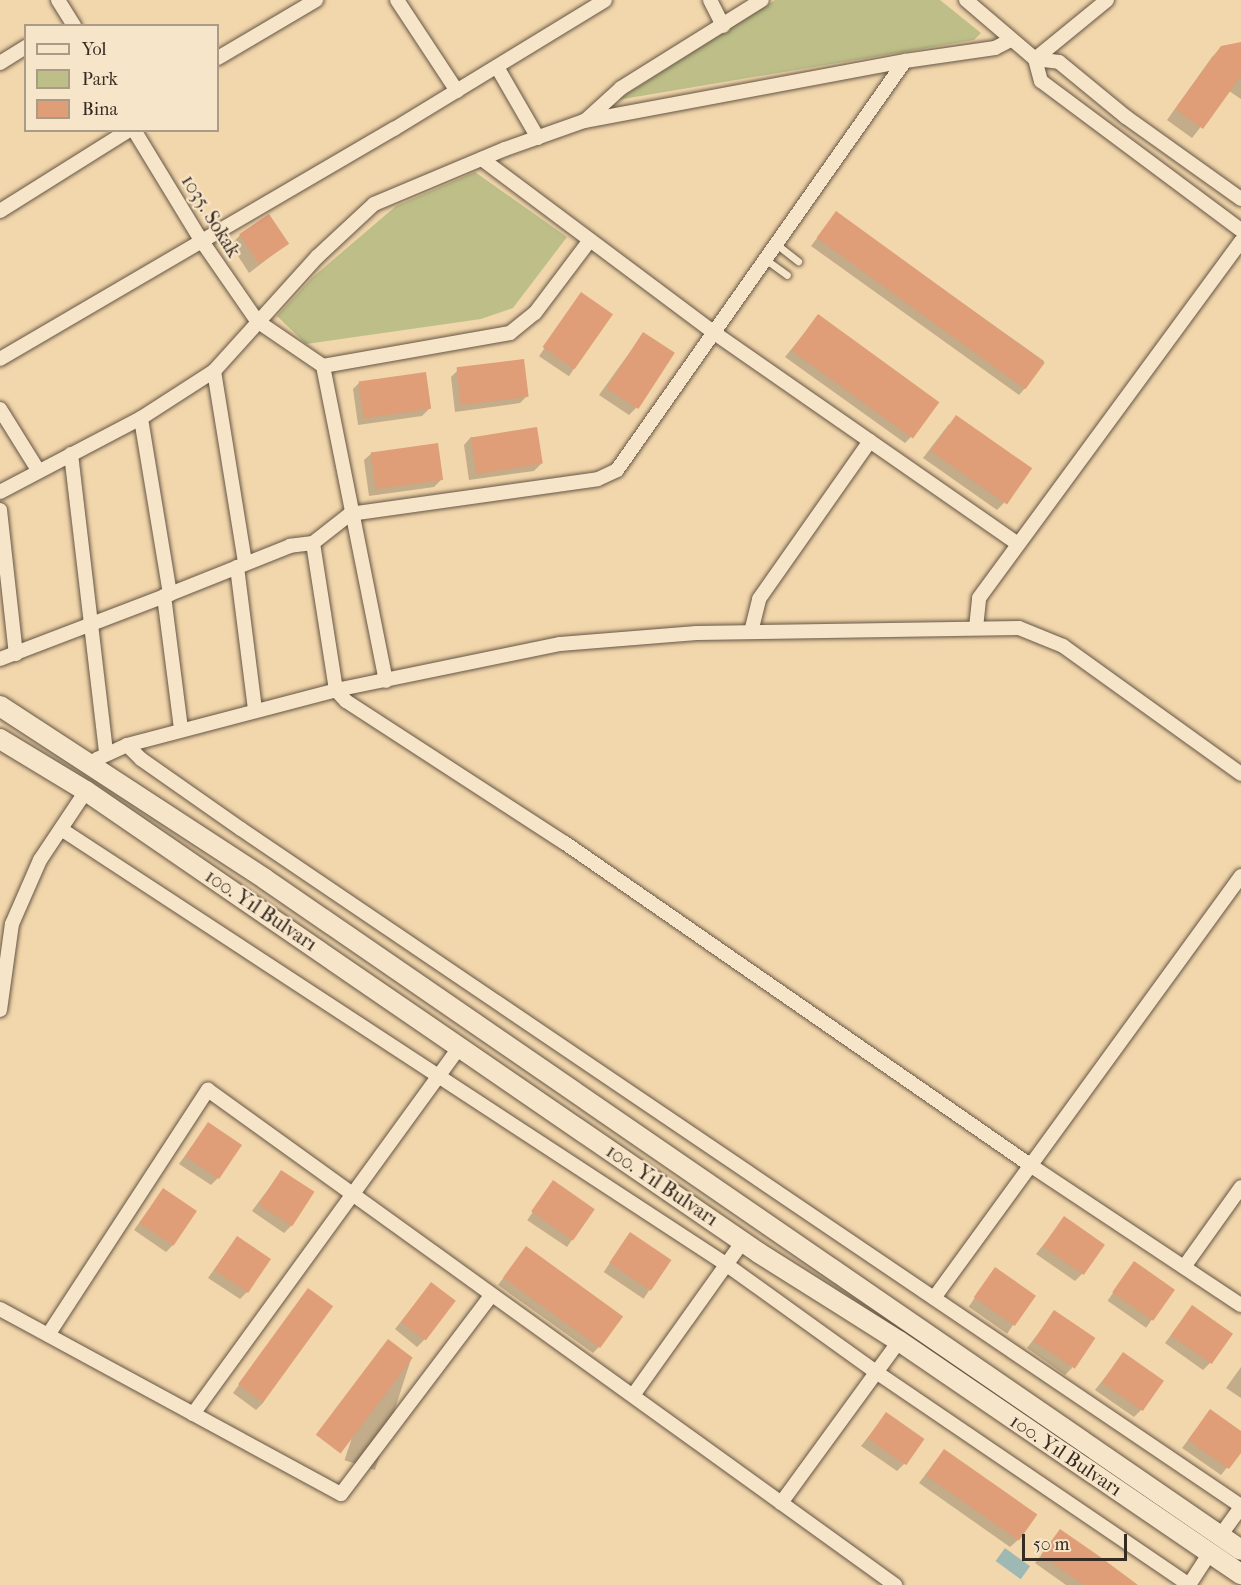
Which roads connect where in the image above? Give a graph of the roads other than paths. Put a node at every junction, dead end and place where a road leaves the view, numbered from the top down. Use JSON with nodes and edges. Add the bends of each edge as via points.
{"nodes":[{"id":1,"x":58,"y":0,"type":"edge"},
{"id":2,"x":316,"y":0,"type":"edge"},
{"id":3,"x":397,"y":0,"type":"edge"},
{"id":4,"x":605,"y":0,"type":"edge"},
{"id":5,"x":710,"y":0,"type":"edge"},
{"id":6,"x":762,"y":0,"type":"edge"},
{"id":7,"x":966,"y":0,"type":"edge"},
{"id":8,"x":1107,"y":0,"type":"edge"},
{"id":9,"x":68,"y":23,"type":"edge"},
{"id":10,"x":723,"y":26,"type":"junction"},
{"id":11,"x":1011,"y":40,"type":"junction"},
{"id":12,"x":24,"y":48,"type":"edge"},
{"id":13,"x":219,"y":57,"type":"edge"},
{"id":14,"x":1035,"y":59,"type":"junction"},
{"id":15,"x":905,"y":61,"type":"junction"},
{"id":16,"x":0,"y":63,"type":"edge"},
{"id":17,"x":497,"y":67,"type":"junction"},
{"id":18,"x":457,"y":91,"type":"junction"},
{"id":19,"x":584,"y":121,"type":"junction"},
{"id":20,"x":126,"y":132,"type":"edge"},
{"id":21,"x":135,"y":132,"type":"edge"},
{"id":22,"x":538,"y":138,"type":"junction"},
{"id":23,"x":482,"y":159,"type":"junction"},
{"id":24,"x":1241,"y":199,"type":"edge"},
{"id":25,"x":0,"y":211,"type":"edge"},
{"id":26,"x":1241,"y":230,"type":"edge"},
{"id":27,"x":201,"y":240,"type":"junction"},
{"id":28,"x":590,"y":240,"type":"junction"},
{"id":29,"x":1241,"y":241,"type":"edge"},
{"id":30,"x":776,"y":244,"type":"junction"},
{"id":31,"x":765,"y":259,"type":"junction"},
{"id":32,"x":798,"y":261,"type":"dead end"},
{"id":33,"x":787,"y":275,"type":"dead end"},
{"id":34,"x":257,"y":321,"type":"junction"},
{"id":35,"x":713,"y":332,"type":"junction"},
{"id":36,"x":0,"y":359,"type":"edge"},
{"id":37,"x":323,"y":366,"type":"junction"},
{"id":38,"x":214,"y":371,"type":"junction"},
{"id":39,"x":0,"y":409,"type":"edge"},
{"id":40,"x":141,"y":418,"type":"junction"},
{"id":41,"x":870,"y":441,"type":"junction"},
{"id":42,"x":71,"y":454,"type":"junction"},
{"id":43,"x":38,"y":470,"type":"junction"},
{"id":44,"x":0,"y":492,"type":"edge"},
{"id":45,"x":0,"y":510,"type":"edge"},
{"id":46,"x":350,"y":514,"type":"junction"},
{"id":47,"x":313,"y":543,"type":"junction"},
{"id":48,"x":1018,"y":544,"type":"junction"},
{"id":49,"x":241,"y":565,"type":"junction"},
{"id":50,"x":167,"y":595,"type":"junction"},
{"id":51,"x":92,"y":625,"type":"junction"},
{"id":52,"x":976,"y":628,"type":"junction"},
{"id":53,"x":751,"y":632,"type":"junction"},
{"id":54,"x":16,"y":654,"type":"junction"},
{"id":55,"x":0,"y":659,"type":"edge"},
{"id":56,"x":386,"y":681,"type":"junction"},
{"id":57,"x":336,"y":690,"type":"junction"},
{"id":58,"x":0,"y":706,"type":"edge"},
{"id":59,"x":255,"y":709,"type":"junction"},
{"id":60,"x":181,"y":729,"type":"junction"},
{"id":61,"x":0,"y":739,"type":"edge"},
{"id":62,"x":127,"y":745,"type":"junction"},
{"id":63,"x":106,"y":752,"type":"junction"},
{"id":64,"x":94,"y":769,"type":"junction"},
{"id":65,"x":1241,"y":774,"type":"edge"},
{"id":66,"x":86,"y":791,"type":"junction"},
{"id":67,"x":61,"y":829,"type":"junction"},
{"id":68,"x":1241,"y":876,"type":"edge"},
{"id":69,"x":0,"y":1010,"type":"edge"},
{"id":70,"x":460,"y":1047,"type":"junction"},
{"id":71,"x":440,"y":1074,"type":"junction"},
{"id":72,"x":1030,"y":1165,"type":"junction"},
{"id":73,"x":1241,"y":1187,"type":"edge"},
{"id":74,"x":350,"y":1195,"type":"junction"},
{"id":75,"x":743,"y":1241,"type":"junction"},
{"id":76,"x":727,"y":1264,"type":"junction"},
{"id":77,"x":1184,"y":1267,"type":"junction"},
{"id":78,"x":490,"y":1297,"type":"junction"},
{"id":79,"x":934,"y":1298,"type":"junction"},
{"id":80,"x":1241,"y":1305,"type":"edge"},
{"id":81,"x":0,"y":1309,"type":"edge"},
{"id":82,"x":48,"y":1335,"type":"junction"},
{"id":83,"x":899,"y":1341,"type":"junction"},
{"id":84,"x":876,"y":1372,"type":"junction"},
{"id":85,"x":634,"y":1394,"type":"junction"},
{"id":86,"x":193,"y":1414,"type":"junction"},
{"id":87,"x":781,"y":1503,"type":"junction"},
{"id":88,"x":1241,"y":1507,"type":"edge"},
{"id":89,"x":1215,"y":1544,"type":"junction"},
{"id":90,"x":1241,"y":1550,"type":"edge"},
{"id":91,"x":1241,"y":1574,"type":"edge"},
{"id":92,"x":895,"y":1585,"type":"edge"},
{"id":93,"x":1189,"y":1585,"type":"edge"}],
"edges":[{"from":1,"to":9,"type":"street"},
{"from":2,"to":13,"type":"street"},
{"from":3,"to":18,"type":"street"},
{"from":4,"to":17,"type":"street"},
{"from":5,"to":10,"type":"street"},
{"from":6,"to":10,"type":"street"},
{"from":7,"to":11,"type":"street"},
{"from":8,"to":14,"type":"street"},
{"from":10,"to":19,"type":"street","via":[[621,88]]},
{"from":11,"to":14,"type":"street"},
{"from":11,"to":15,"type":"street","via":[[995,48]]},
{"from":12,"to":16,"type":"street"},
{"from":14,"to":24,"type":"street","via":[[1059,62],[1126,117]]},
{"from":14,"to":26,"type":"street","via":[[1041,81]]},
{"from":15,"to":19,"type":"street"},
{"from":15,"to":30,"type":"street"},
{"from":17,"to":18,"type":"street"},
{"from":17,"to":22,"type":"street"},
{"from":18,"to":27,"type":"street"},
{"from":19,"to":22,"type":"street"},
{"from":20,"to":25,"type":"street"},
{"from":21,"to":27,"type":"street","name":"1035. Sokak"},
{"from":22,"to":23,"type":"street"},
{"from":23,"to":28,"type":"street"},
{"from":23,"to":34,"type":"street","via":[[374,204]]},
{"from":27,"to":34,"type":"street","name":"1035. Sokak"},
{"from":27,"to":36,"type":"street"},
{"from":28,"to":35,"type":"street"},
{"from":28,"to":37,"type":"street","via":[[535,313],[510,333]]},
{"from":29,"to":48,"type":"street"},
{"from":30,"to":31,"type":"street"},
{"from":30,"to":32,"type":"lane"},
{"from":31,"to":33,"type":"lane"},
{"from":31,"to":35,"type":"street"},
{"from":34,"to":37,"type":"street"},
{"from":34,"to":38,"type":"street"},
{"from":35,"to":41,"type":"street"},
{"from":35,"to":46,"type":"street","via":[[617,470],[598,479]]},
{"from":37,"to":46,"type":"street"},
{"from":38,"to":40,"type":"street"},
{"from":38,"to":49,"type":"street"},
{"from":39,"to":43,"type":"street"},
{"from":40,"to":42,"type":"street"},
{"from":40,"to":50,"type":"street"},
{"from":41,"to":48,"type":"street"},
{"from":41,"to":53,"type":"street","via":[[759,599]]},
{"from":42,"to":43,"type":"street"},
{"from":42,"to":51,"type":"street"},
{"from":43,"to":44,"type":"street"},
{"from":45,"to":54,"type":"street"},
{"from":46,"to":47,"type":"street"},
{"from":46,"to":56,"type":"street"},
{"from":47,"to":49,"type":"street","via":[[290,546]]},
{"from":47,"to":57,"type":"street"},
{"from":48,"to":52,"type":"street","via":[[979,598]]},
{"from":49,"to":50,"type":"street"},
{"from":49,"to":59,"type":"street"},
{"from":50,"to":51,"type":"street"},
{"from":50,"to":60,"type":"street"},
{"from":51,"to":54,"type":"street"},
{"from":51,"to":63,"type":"street"},
{"from":52,"to":53,"type":"street"},
{"from":52,"to":65,"type":"street","via":[[1019,628],[1056,643]]},
{"from":53,"to":56,"type":"street","via":[[560,644]]},
{"from":54,"to":55,"type":"street"},
{"from":56,"to":57,"type":"street"},
{"from":57,"to":59,"type":"street"},
{"from":57,"to":72,"type":"street","via":[[346,701],[565,843],[819,1016]]},
{"from":58,"to":64,"type":"main road","name":"100. Yıl Bulvarı"},
{"from":59,"to":60,"type":"street"},
{"from":60,"to":62,"type":"street"},
{"from":61,"to":66,"type":"main road","name":"100. Yıl Bulvarı"},
{"from":62,"to":63,"type":"street"},
{"from":62,"to":79,"type":"street","via":[[141,759],[251,836]]},
{"from":63,"to":64,"type":"street","via":[[97,759]]},
{"from":64,"to":66,"type":"main road"},
{"from":64,"to":89,"type":"main road","name":"100. Yıl Bulvarı","via":[[265,879]]},
{"from":66,"to":67,"type":"street"},
{"from":66,"to":70,"type":"main road","name":"100. Yıl Bulvarı"},
{"from":67,"to":69,"type":"street","via":[[40,860],[12,924]]},
{"from":67,"to":71,"type":"street"},
{"from":68,"to":72,"type":"street"},
{"from":70,"to":71,"type":"street"},
{"from":70,"to":75,"type":"main road","name":"100. Yıl Bulvarı"},
{"from":71,"to":74,"type":"street"},
{"from":71,"to":76,"type":"street"},
{"from":72,"to":77,"type":"street"},
{"from":72,"to":79,"type":"street"},
{"from":73,"to":77,"type":"street"},
{"from":74,"to":78,"type":"street"},
{"from":74,"to":82,"type":"street","via":[[208,1090]]},
{"from":74,"to":86,"type":"street"},
{"from":75,"to":76,"type":"street"},
{"from":75,"to":83,"type":"main road","name":"100. Yıl Bulvarı"},
{"from":76,"to":84,"type":"street"},
{"from":76,"to":85,"type":"street"},
{"from":77,"to":80,"type":"street"},
{"from":78,"to":85,"type":"street"},
{"from":78,"to":86,"type":"street","via":[[341,1494]]},
{"from":79,"to":88,"type":"street"},
{"from":81,"to":82,"type":"street"},
{"from":82,"to":86,"type":"street"},
{"from":83,"to":84,"type":"street"},
{"from":83,"to":89,"type":"main road","name":"100. Yıl Bulvarı"},
{"from":84,"to":87,"type":"street"},
{"from":84,"to":93,"type":"street"},
{"from":85,"to":87,"type":"street"},
{"from":87,"to":92,"type":"street"},
{"from":88,"to":89,"type":"street"},
{"from":89,"to":90,"type":"main road","name":"100. Yıl Bulvarı"},
{"from":89,"to":91,"type":"main road","name":"100. Yıl Bulvarı"},
{"from":89,"to":93,"type":"street"}]}
